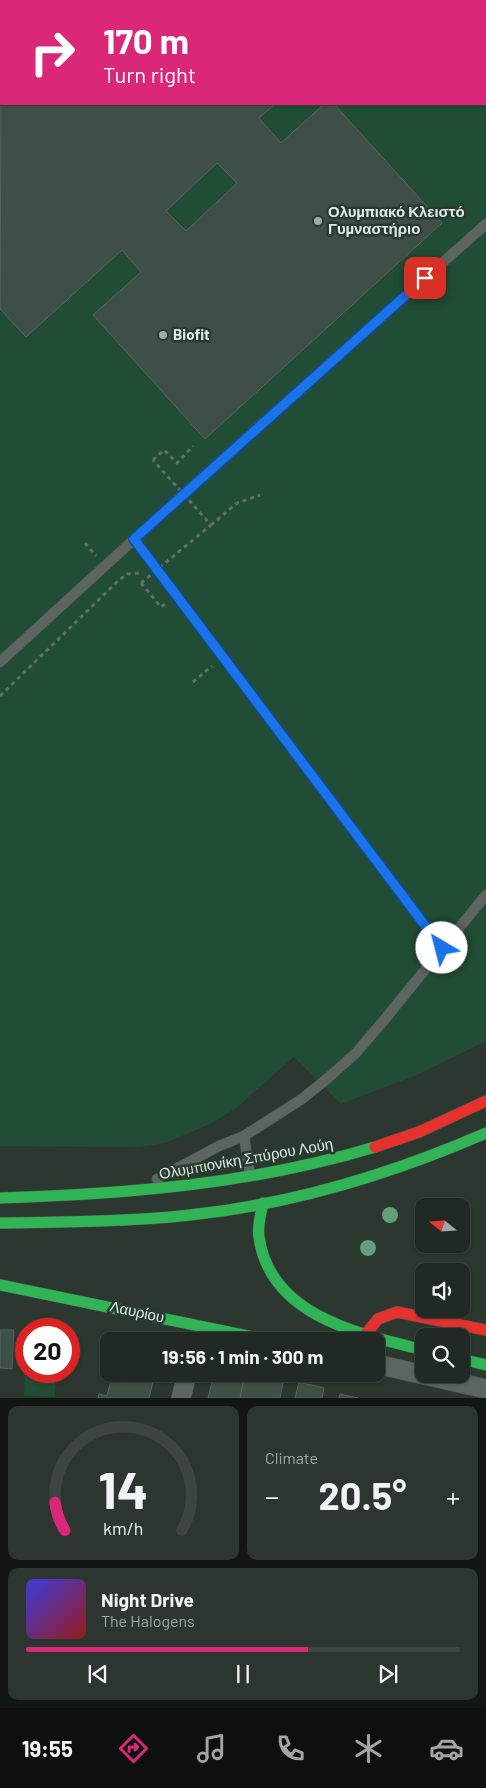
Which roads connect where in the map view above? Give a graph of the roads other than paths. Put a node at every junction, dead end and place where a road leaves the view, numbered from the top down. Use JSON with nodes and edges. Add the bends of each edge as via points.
{"nodes":[{"id":1,"x":486,"y":224,"type":"edge"},
{"id":2,"x":134,"y":539,"type":"junction"},
{"id":3,"x":0,"y":662,"type":"edge"},
{"id":4,"x":486,"y":895,"type":"edge"},
{"id":5,"x":442,"y":948,"type":"junction"},
{"id":6,"x":486,"y":1101,"type":"edge"},
{"id":7,"x":486,"y":1133,"type":"edge"},
{"id":8,"x":244,"y":1136,"type":"junction"},
{"id":9,"x":250,"y":1175,"type":"junction"},
{"id":10,"x":116,"y":1193,"type":"junction"},
{"id":11,"x":0,"y":1198,"type":"edge"},
{"id":12,"x":263,"y":1203,"type":"junction"},
{"id":13,"x":0,"y":1223,"type":"edge"},
{"id":14,"x":0,"y":1285,"type":"edge"},
{"id":15,"x":486,"y":1330,"type":"edge"},
{"id":16,"x":193,"y":1332,"type":"edge"},
{"id":17,"x":354,"y":1332,"type":"edge"},
{"id":18,"x":367,"y":1332,"type":"edge"},
{"id":19,"x":385,"y":1341,"type":"edge"},
{"id":20,"x":415,"y":1348,"type":"edge"},
{"id":21,"x":470,"y":1361,"type":"edge"},
{"id":22,"x":486,"y":1365,"type":"edge"},
{"id":23,"x":385,"y":1366,"type":"edge"},
{"id":24,"x":185,"y":1382,"type":"edge"},
{"id":25,"x":486,"y":1389,"type":"edge"},
{"id":26,"x":181,"y":1398,"type":"edge"}],
"edges":[{"from":1,"to":2,"type":"lane"},
{"from":2,"to":3,"type":"lane"},
{"from":2,"to":5,"type":"lane"},
{"from":4,"to":5,"type":"lane"},
{"from":5,"to":8,"type":"lane","via":[[356,1053],[302,1100]]},
{"from":6,"to":9,"type":"main road","name":"Ολυμπιονίκη Σπύρου Λούη","via":[[428,1128],[373,1148],[320,1163]]},
{"from":7,"to":12,"type":"main road","via":[[373,1175]]},
{"from":8,"to":9,"type":"lane"},
{"from":8,"to":10,"type":"lane","via":[[165,1176]]},
{"from":9,"to":10,"type":"main road","name":"Ολυμπιονίκη Σπύρου Λούη"},
{"from":10,"to":11,"type":"main road","name":"Ολυμπιονίκη Σπύρου Λούη"},
{"from":12,"to":13,"type":"main road","via":[[149,1219]]},
{"from":12,"to":17,"type":"main road","via":[[259,1236],[263,1256],[272,1274],[312,1314]]},
{"from":14,"to":16,"type":"main road","name":"Λαυρίου"},
{"from":15,"to":18,"type":"main road","via":[[397,1312],[387,1313],[370,1324]]},
{"from":19,"to":20,"type":"main road"},
{"from":21,"to":22,"type":"main road"},
{"from":23,"to":25,"type":"street"},
{"from":24,"to":26,"type":"street"}]}
